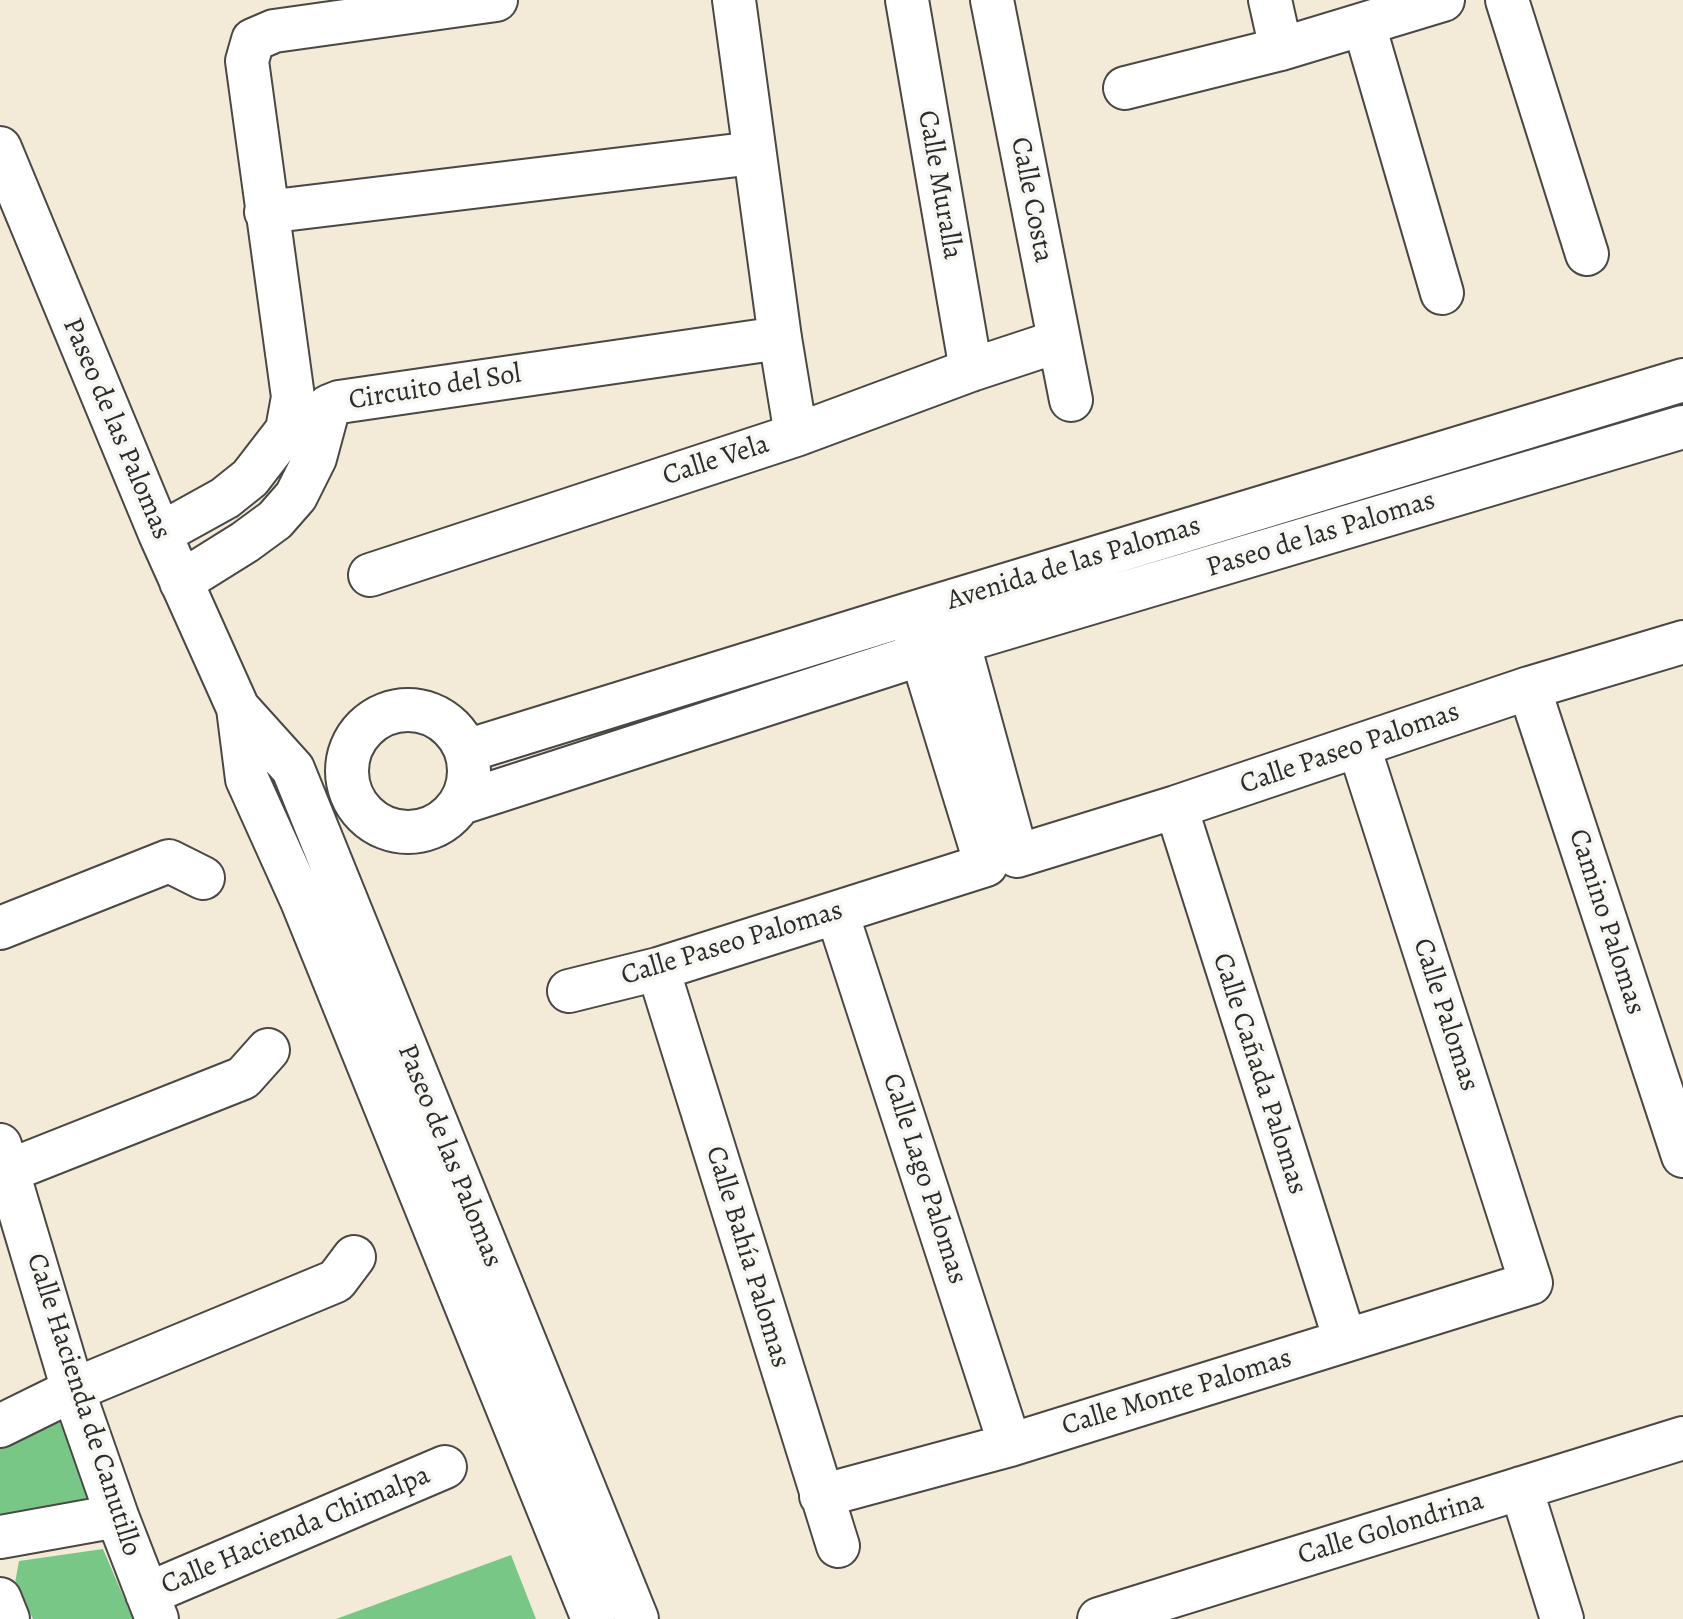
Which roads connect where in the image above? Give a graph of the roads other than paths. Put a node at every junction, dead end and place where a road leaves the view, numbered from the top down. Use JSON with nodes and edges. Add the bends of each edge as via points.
{"nodes":[{"id":1,"x":496,"y":0,"type":"edge"},
{"id":2,"x":734,"y":0,"type":"edge"},
{"id":3,"x":907,"y":0,"type":"edge"},
{"id":4,"x":992,"y":0,"type":"edge"},
{"id":5,"x":1270,"y":0,"type":"edge"},
{"id":6,"x":1507,"y":0,"type":"edge"},
{"id":7,"x":1416,"y":4,"type":"edge"},
{"id":8,"x":1364,"y":25,"type":"junction"},
{"id":9,"x":1281,"y":49,"type":"junction"},
{"id":10,"x":1125,"y":88,"type":"dead end"},
{"id":11,"x":0,"y":148,"type":"edge"},
{"id":12,"x":754,"y":153,"type":"junction"},
{"id":13,"x":266,"y":212,"type":"junction"},
{"id":14,"x":1587,"y":254,"type":"dead end"},
{"id":15,"x":1442,"y":293,"type":"dead end"},
{"id":16,"x":780,"y":338,"type":"junction"},
{"id":17,"x":1059,"y":341,"type":"junction"},
{"id":18,"x":971,"y":370,"type":"junction"},
{"id":19,"x":1683,"y":380,"type":"edge"},
{"id":20,"x":1071,"y":400,"type":"dead end"},
{"id":21,"x":1683,"y":427,"type":"edge"},
{"id":22,"x":796,"y":435,"type":"junction"},
{"id":23,"x":1499,"y":436,"type":"junction"},
{"id":24,"x":1514,"y":477,"type":"junction"},
{"id":25,"x":160,"y":534,"type":"junction"},
{"id":26,"x":370,"y":575,"type":"dead end"},
{"id":27,"x":181,"y":582,"type":"junction"},
{"id":28,"x":928,"y":608,"type":"junction"},
{"id":29,"x":1683,"y":642,"type":"edge"},
{"id":30,"x":940,"y":648,"type":"junction"},
{"id":31,"x":1529,"y":688,"type":"junction"},
{"id":32,"x":238,"y":708,"type":"junction"},
{"id":33,"x":1359,"y":747,"type":"junction"},
{"id":34,"x":466,"y":751,"type":"junction"},
{"id":35,"x":350,"y":794,"type":"junction"},
{"id":36,"x":306,"y":803,"type":"junction"},
{"id":37,"x":461,"y":803,"type":"junction"},
{"id":38,"x":1176,"y":807,"type":"junction"},
{"id":39,"x":262,"y":812,"type":"junction"},
{"id":40,"x":1001,"y":861,"type":"junction"},
{"id":41,"x":203,"y":878,"type":"dead end"},
{"id":42,"x":837,"y":913,"type":"junction"},
{"id":43,"x":0,"y":928,"type":"edge"},
{"id":44,"x":658,"y":969,"type":"junction"},
{"id":45,"x":569,"y":991,"type":"dead end"},
{"id":46,"x":268,"y":1050,"type":"dead end"},
{"id":47,"x":1683,"y":1156,"type":"edge"},
{"id":48,"x":4,"y":1158,"type":"edge"},
{"id":49,"x":354,"y":1257,"type":"dead end"},
{"id":50,"x":1531,"y":1283,"type":"joint"},
{"id":51,"x":1345,"y":1340,"type":"junction"},
{"id":52,"x":73,"y":1390,"type":"junction"},
{"id":53,"x":0,"y":1426,"type":"edge"},
{"id":54,"x":1683,"y":1438,"type":"edge"},
{"id":55,"x":1010,"y":1445,"type":"junction"},
{"id":56,"x":445,"y":1467,"type":"dead end"},
{"id":57,"x":1521,"y":1488,"type":"junction"},
{"id":58,"x":821,"y":1496,"type":"junction"},
{"id":59,"x":117,"y":1516,"type":"junction"},
{"id":60,"x":0,"y":1537,"type":"edge"},
{"id":61,"x":838,"y":1546,"type":"dead end"},
{"id":62,"x":0,"y":1599,"type":"edge"},
{"id":63,"x":152,"y":1606,"type":"edge"},
{"id":64,"x":8,"y":1619,"type":"edge"},
{"id":65,"x":593,"y":1619,"type":"edge"},
{"id":66,"x":637,"y":1619,"type":"edge"},
{"id":67,"x":1099,"y":1619,"type":"edge"},
{"id":68,"x":1562,"y":1619,"type":"edge"}],
"edges":[{"from":1,"to":13,"type":"street","via":[[274,31],[253,40],[247,61]]},
{"from":2,"to":12,"type":"street"},
{"from":3,"to":18,"type":"street","name":"Calle Muralla"},
{"from":4,"to":17,"type":"street","name":"Calle Costa"},
{"from":5,"to":9,"type":"street"},
{"from":6,"to":14,"type":"street"},
{"from":7,"to":8,"type":"street"},
{"from":8,"to":9,"type":"street"},
{"from":8,"to":15,"type":"street"},
{"from":9,"to":10,"type":"street"},
{"from":11,"to":25,"type":"street","name":"Paseo de las Palomas"},
{"from":12,"to":13,"type":"street"},
{"from":12,"to":16,"type":"street"},
{"from":13,"to":25,"type":"street","via":[[293,397],[287,430],[240,486]]},
{"from":16,"to":22,"type":"street"},
{"from":16,"to":27,"type":"street","name":"Circuito del Sol","via":[[329,406],[315,458],[296,496],[275,520]]},
{"from":17,"to":18,"type":"street","name":"Calle Vela"},
{"from":17,"to":20,"type":"street","name":"Calle Costa"},
{"from":18,"to":22,"type":"street","name":"Calle Vela"},
{"from":19,"to":23,"type":"street","name":"Avenida de las Palomas"},
{"from":21,"to":24,"type":"street","name":"Paseo de las Palomas"},
{"from":22,"to":26,"type":"street","name":"Calle Vela"},
{"from":23,"to":24,"type":"street"},
{"from":23,"to":28,"type":"street","name":"Avenida de las Palomas"},
{"from":24,"to":30,"type":"street","name":"Paseo de las Palomas"},
{"from":25,"to":27,"type":"street","name":"Paseo de las Palomas"},
{"from":27,"to":32,"type":"street","name":"Paseo de las Palomas"},
{"from":28,"to":30,"type":"street"},
{"from":28,"to":34,"type":"street","name":"Avenida de las Palomas"},
{"from":29,"to":31,"type":"street","name":"Calle Paseo Palomas"},
{"from":30,"to":37,"type":"street","name":"Paseo de las Palomas"},
{"from":30,"to":40,"type":"street"},
{"from":31,"to":33,"type":"street","name":"Calle Paseo Palomas"},
{"from":31,"to":47,"type":"street","name":"Camino Palomas"},
{"from":32,"to":36,"type":"street","name":"Paseo de las Palomas","via":[[293,769]]},
{"from":32,"to":39,"type":"street","name":"Paseo de las Palomas","via":[[247,779]]},
{"from":33,"to":38,"type":"street","name":"Calle Paseo Palomas"},
{"from":33,"to":50,"type":"street","name":"Calle Palomas"},
{"from":34,"to":35,"type":"street","via":[[452,728],[438,718],[423,711],[389,712],[361,730],[352,744],[346,766]]},
{"from":34,"to":37,"type":"street","via":[[469,781]]},
{"from":35,"to":36,"type":"street"},
{"from":35,"to":37,"type":"street","via":[[372,821],[403,833],[436,826]]},
{"from":36,"to":39,"type":"street"},
{"from":36,"to":66,"type":"street","name":"Paseo de las Palomas"},
{"from":38,"to":40,"type":"street","name":"Calle Paseo Palomas"},
{"from":38,"to":51,"type":"street","name":"Calle Cañada Palomas"},
{"from":39,"to":65,"type":"street","name":"Paseo de las Palomas"},
{"from":40,"to":42,"type":"street","name":"Calle Paseo Palomas"},
{"from":41,"to":43,"type":"street","via":[[169,861]]},
{"from":42,"to":44,"type":"street","name":"Calle Paseo Palomas"},
{"from":42,"to":55,"type":"street","name":"Calle Lago Palomas"},
{"from":44,"to":45,"type":"street","name":"Calle Paseo Palomas"},
{"from":44,"to":58,"type":"street","name":"Calle Bahía Palomas"},
{"from":46,"to":48,"type":"street","via":[[243,1078]]},
{"from":48,"to":52,"type":"street","name":"Calle Hacienda de Canutillo"},
{"from":49,"to":52,"type":"street","via":[[336,1281]]},
{"from":50,"to":51,"type":"street","name":"Calle Monte Palomas"},
{"from":51,"to":55,"type":"street","name":"Calle Monte Palomas"},
{"from":52,"to":53,"type":"street"},
{"from":52,"to":59,"type":"street","name":"Calle Hacienda de Canutillo"},
{"from":54,"to":57,"type":"street","name":"Calle Golondrina"},
{"from":55,"to":58,"type":"street","name":"Calle Monte Palomas"},
{"from":56,"to":63,"type":"street","name":"Calle Hacienda Chimalpa"},
{"from":57,"to":67,"type":"street","name":"Calle Golondrina"},
{"from":57,"to":68,"type":"street"},
{"from":58,"to":61,"type":"street","name":"Calle Bahía Palomas"},
{"from":59,"to":60,"type":"street"},
{"from":59,"to":63,"type":"street","name":"Calle Hacienda de Canutillo"},
{"from":62,"to":64,"type":"street"}]}
